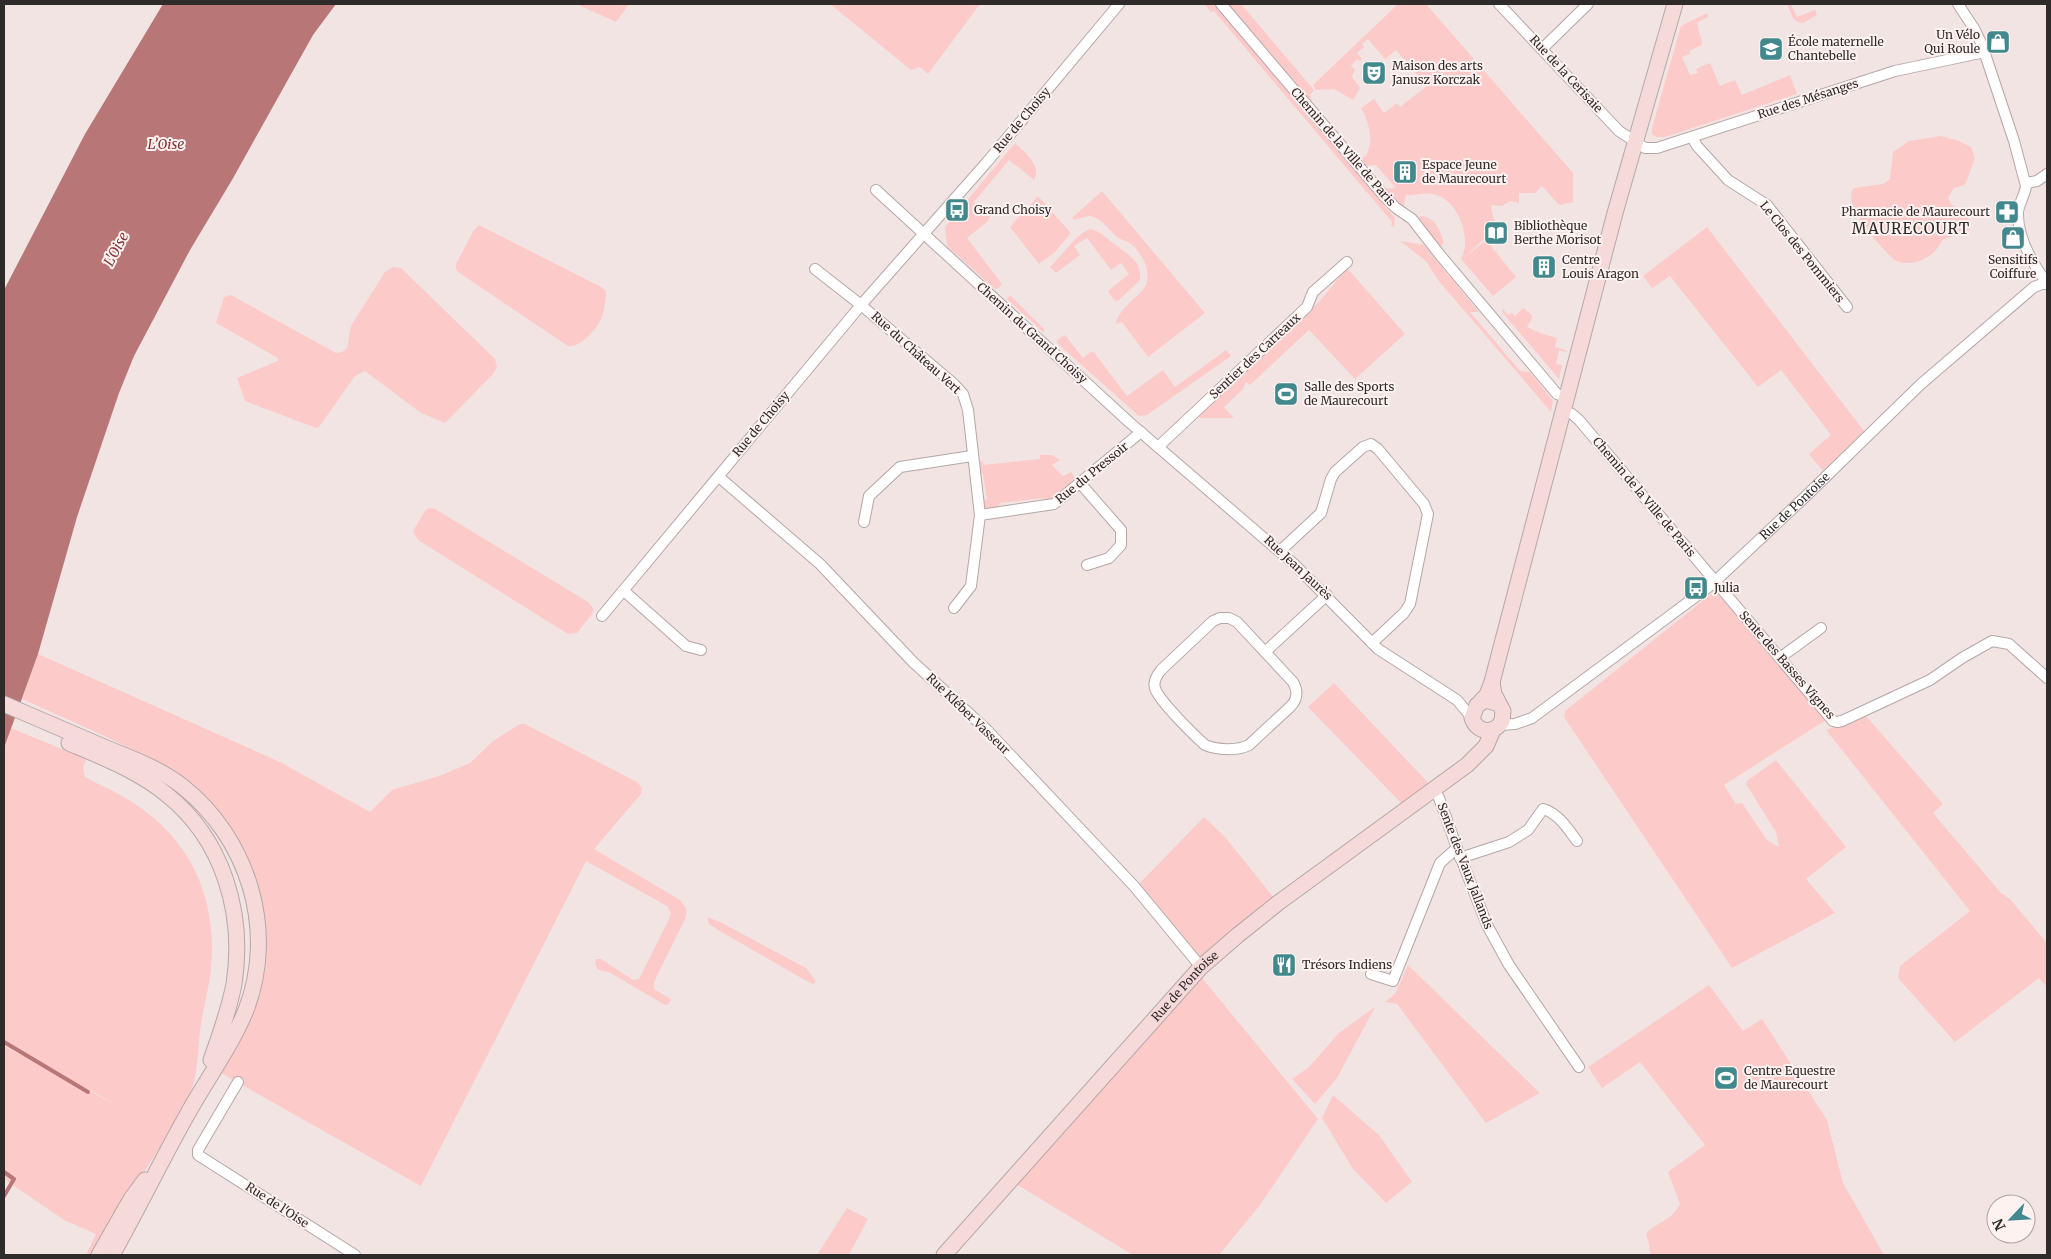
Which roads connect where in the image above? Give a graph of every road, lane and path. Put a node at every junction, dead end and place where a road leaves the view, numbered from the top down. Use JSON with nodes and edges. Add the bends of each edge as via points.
{"nodes":[{"id":1,"x":1120,"y":4,"type":"edge"},
{"id":2,"x":1222,"y":4,"type":"edge"},
{"id":3,"x":1500,"y":4,"type":"edge"},
{"id":4,"x":1588,"y":4,"type":"edge"},
{"id":5,"x":1675,"y":4,"type":"edge"},
{"id":6,"x":1958,"y":4,"type":"edge"},
{"id":7,"x":1542,"y":48,"type":"junction"},
{"id":8,"x":1985,"y":52,"type":"junction"},
{"id":9,"x":1692,"y":137,"type":"junction"},
{"id":10,"x":1635,"y":142,"type":"junction"},
{"id":11,"x":2047,"y":174,"type":"edge"},
{"id":12,"x":2026,"y":184,"type":"junction"},
{"id":13,"x":876,"y":190,"type":"dead end"},
{"id":14,"x":923,"y":234,"type":"junction"},
{"id":15,"x":2024,"y":245,"type":"junction"},
{"id":16,"x":1347,"y":262,"type":"dead end"},
{"id":17,"x":816,"y":269,"type":"dead end"},
{"id":18,"x":2047,"y":284,"type":"edge"},
{"id":19,"x":2027,"y":293,"type":"junction"},
{"id":20,"x":861,"y":305,"type":"junction"},
{"id":21,"x":1847,"y":307,"type":"dead end"},
{"id":22,"x":1567,"y":407,"type":"junction"},
{"id":23,"x":1141,"y":432,"type":"junction"},
{"id":24,"x":1158,"y":447,"type":"junction"},
{"id":25,"x":972,"y":456,"type":"junction"},
{"id":26,"x":719,"y":476,"type":"junction"},
{"id":27,"x":1080,"y":483,"type":"junction"},
{"id":28,"x":980,"y":515,"type":"junction"},
{"id":29,"x":864,"y":522,"type":"dead end"},
{"id":30,"x":1280,"y":551,"type":"junction"},
{"id":31,"x":1087,"y":566,"type":"dead end"},
{"id":32,"x":1715,"y":581,"type":"junction"},
{"id":33,"x":624,"y":591,"type":"junction"},
{"id":34,"x":1327,"y":596,"type":"junction"},
{"id":35,"x":954,"y":608,"type":"dead end"},
{"id":36,"x":602,"y":616,"type":"dead end"},
{"id":37,"x":1821,"y":628,"type":"dead end"},
{"id":38,"x":1372,"y":643,"type":"junction"},
{"id":39,"x":701,"y":650,"type":"dead end"},
{"id":40,"x":1264,"y":652,"type":"junction"},
{"id":41,"x":1781,"y":657,"type":"junction"},
{"id":42,"x":2047,"y":678,"type":"edge"},
{"id":43,"x":1492,"y":682,"type":"junction"},
{"id":44,"x":4,"y":704,"type":"edge"},
{"id":45,"x":1477,"y":712,"type":"junction"},
{"id":46,"x":4,"y":715,"type":"edge"},
{"id":47,"x":1499,"y":718,"type":"junction"},
{"id":48,"x":88,"y":746,"type":"junction"},
{"id":49,"x":1469,"y":763,"type":"junction"},
{"id":50,"x":1434,"y":789,"type":"junction"},
{"id":51,"x":1577,"y":841,"type":"dead end"},
{"id":52,"x":1458,"y":853,"type":"junction"},
{"id":53,"x":1201,"y":967,"type":"junction"},
{"id":54,"x":1371,"y":974,"type":"dead end"},
{"id":55,"x":1579,"y":1067,"type":"dead end"},
{"id":56,"x":238,"y":1082,"type":"dead end"},
{"id":57,"x":198,"y":1094,"type":"junction"},
{"id":58,"x":169,"y":1146,"type":"junction"},
{"id":59,"x":98,"y":1255,"type":"edge"},
{"id":60,"x":112,"y":1255,"type":"edge"},
{"id":61,"x":355,"y":1255,"type":"edge"},
{"id":62,"x":944,"y":1255,"type":"edge"}],
"edges":[{"from":1,"to":14,"type":"street","name":"Rue de Choisy"},
{"from":2,"to":22,"type":"street","name":"Chemin de la Ville de Paris","via":[[1385,197],[1412,220]]},
{"from":3,"to":7,"type":"street","name":"Rue de la Cerisaie"},
{"from":4,"to":7,"type":"street"},
{"from":5,"to":10,"type":"main road"},
{"from":6,"to":8,"type":"street","via":[[1979,36]]},
{"from":7,"to":10,"type":"street","name":"Rue de la Cerisaie","via":[[1614,125]]},
{"from":8,"to":9,"type":"street","name":"Rue des Mésanges","via":[[1910,67]]},
{"from":8,"to":12,"type":"street"},
{"from":9,"to":10,"type":"street","name":"Rue des Mésanges","via":[[1657,148],[1644,148]]},
{"from":9,"to":21,"type":"street","name":"Le Clos des Pommiers","via":[[1728,180],[1767,205]]},
{"from":10,"to":22,"type":"main road"},
{"from":11,"to":12,"type":"street"},
{"from":12,"to":15,"type":"street","via":[[2018,214]]},
{"from":13,"to":14,"type":"street"},
{"from":14,"to":20,"type":"street","name":"Rue de Choisy"},
{"from":14,"to":23,"type":"street","name":"Chemin du Grand Choisy"},
{"from":15,"to":18,"type":"street"},
{"from":15,"to":19,"type":"street","via":[[2033,278]]},
{"from":16,"to":24,"type":"street","name":"Sentier des Carreaux","via":[[1314,292],[1307,307]]},
{"from":17,"to":20,"type":"street","name":"Rue du Château Vert"},
{"from":18,"to":19,"type":"street","name":"Rue de Pontoise","via":[[2038,285]]},
{"from":19,"to":32,"type":"street","name":"Rue de Pontoise","via":[[1921,384]]},
{"from":20,"to":25,"type":"street","name":"Rue du Château Vert","via":[[963,394],[968,410]]},
{"from":20,"to":26,"type":"street","name":"Rue de Choisy"},
{"from":22,"to":32,"type":"street","name":"Chemin de la Ville de Paris"},
{"from":22,"to":43,"type":"main road"},
{"from":23,"to":24,"type":"street","name":"Rue Jean Jaurès"},
{"from":23,"to":27,"type":"street","name":"Rue du Pressoir"},
{"from":24,"to":30,"type":"street","name":"Rue Jean Jaurès"},
{"from":25,"to":28,"type":"street","name":"Rue du Château Vert"},
{"from":25,"to":29,"type":"street","via":[[900,466],[869,496]]},
{"from":26,"to":33,"type":"street","name":"Rue de Choisy"},
{"from":26,"to":53,"type":"street","name":"Rue Kléber Vasseur","via":[[820,564],[913,662],[981,724],[1134,886]]},
{"from":27,"to":28,"type":"street","name":"Rue du Pressoir","via":[[1060,501],[1049,506]]},
{"from":27,"to":31,"type":"street","via":[[1122,530],[1122,546],[1109,558]]},
{"from":28,"to":35,"type":"street","name":"Rue du Château Vert","via":[[971,586]]},
{"from":30,"to":34,"type":"street","name":"Rue Jean Jaurès"},
{"from":30,"to":38,"type":"street","via":[[1321,513],[1336,472],[1362,447],[1371,444],[1378,449],[1428,514],[1410,604]]},
{"from":32,"to":41,"type":"street","name":"Sente des Basses Vignes"},
{"from":32,"to":47,"type":"street","name":"Rue de Pontoise","via":[[1532,718],[1515,724]]},
{"from":33,"to":36,"type":"street","name":"Rue de Choisy"},
{"from":33,"to":39,"type":"street","via":[[686,646]]},
{"from":34,"to":38,"type":"street","name":"Rue Jean Jaurès"},
{"from":34,"to":40,"type":"street"},
{"from":37,"to":41,"type":"street"},
{"from":38,"to":45,"type":"street","name":"Rue Jean Jaurès"},
{"from":40,"to":40,"type":"street","via":[[1237,622],[1220,618],[1161,670],[1155,690],[1206,745],[1213,748],[1246,747],[1290,707],[1297,696],[1293,682]]},
{"from":41,"to":42,"type":"street","name":"Sente des Basses Vignes","via":[[1838,722],[1930,680],[1992,641],[2009,644]]},
{"from":43,"to":45,"type":"main road"},
{"from":43,"to":47,"type":"main road"},
{"from":44,"to":48,"type":"main road"},
{"from":45,"to":47,"type":"main road","via":[[1490,700]]},
{"from":45,"to":47,"type":"main road","via":[[1482,730]]},
{"from":45,"to":49,"type":"main road","via":[[1478,739]]},
{"from":46,"to":48,"type":"main road"},
{"from":47,"to":49,"type":"main road","name":"Rue de Pontoise","via":[[1486,746]]},
{"from":48,"to":57,"type":"main road","via":[[143,778],[178,804],[204,834],[227,880],[235,925],[234,983],[225,1021]]},
{"from":48,"to":57,"type":"main road","via":[[151,767],[193,796],[225,833],[247,878],[257,918],[255,978],[240,1023]]},
{"from":49,"to":50,"type":"main road","name":"Rue de Pontoise"},
{"from":50,"to":52,"type":"street","name":"Sente des Vaux Jallands"},
{"from":50,"to":53,"type":"main road","name":"Rue de Pontoise","via":[[1278,903]]},
{"from":51,"to":52,"type":"street","via":[[1558,818],[1543,809],[1528,830],[1509,842]]},
{"from":52,"to":54,"type":"street","via":[[1440,863],[1393,981]]},
{"from":52,"to":55,"type":"street","name":"Sente des Vaux Jallands","via":[[1487,925],[1509,965]]},
{"from":53,"to":62,"type":"main road","name":"Rue de Pontoise"},
{"from":56,"to":61,"type":"street","name":"Rue de l'Oise","via":[[198,1155]]},
{"from":57,"to":58,"type":"main road"},
{"from":58,"to":59,"type":"main road","via":[[131,1198]]},
{"from":58,"to":60,"type":"main road"}]}
